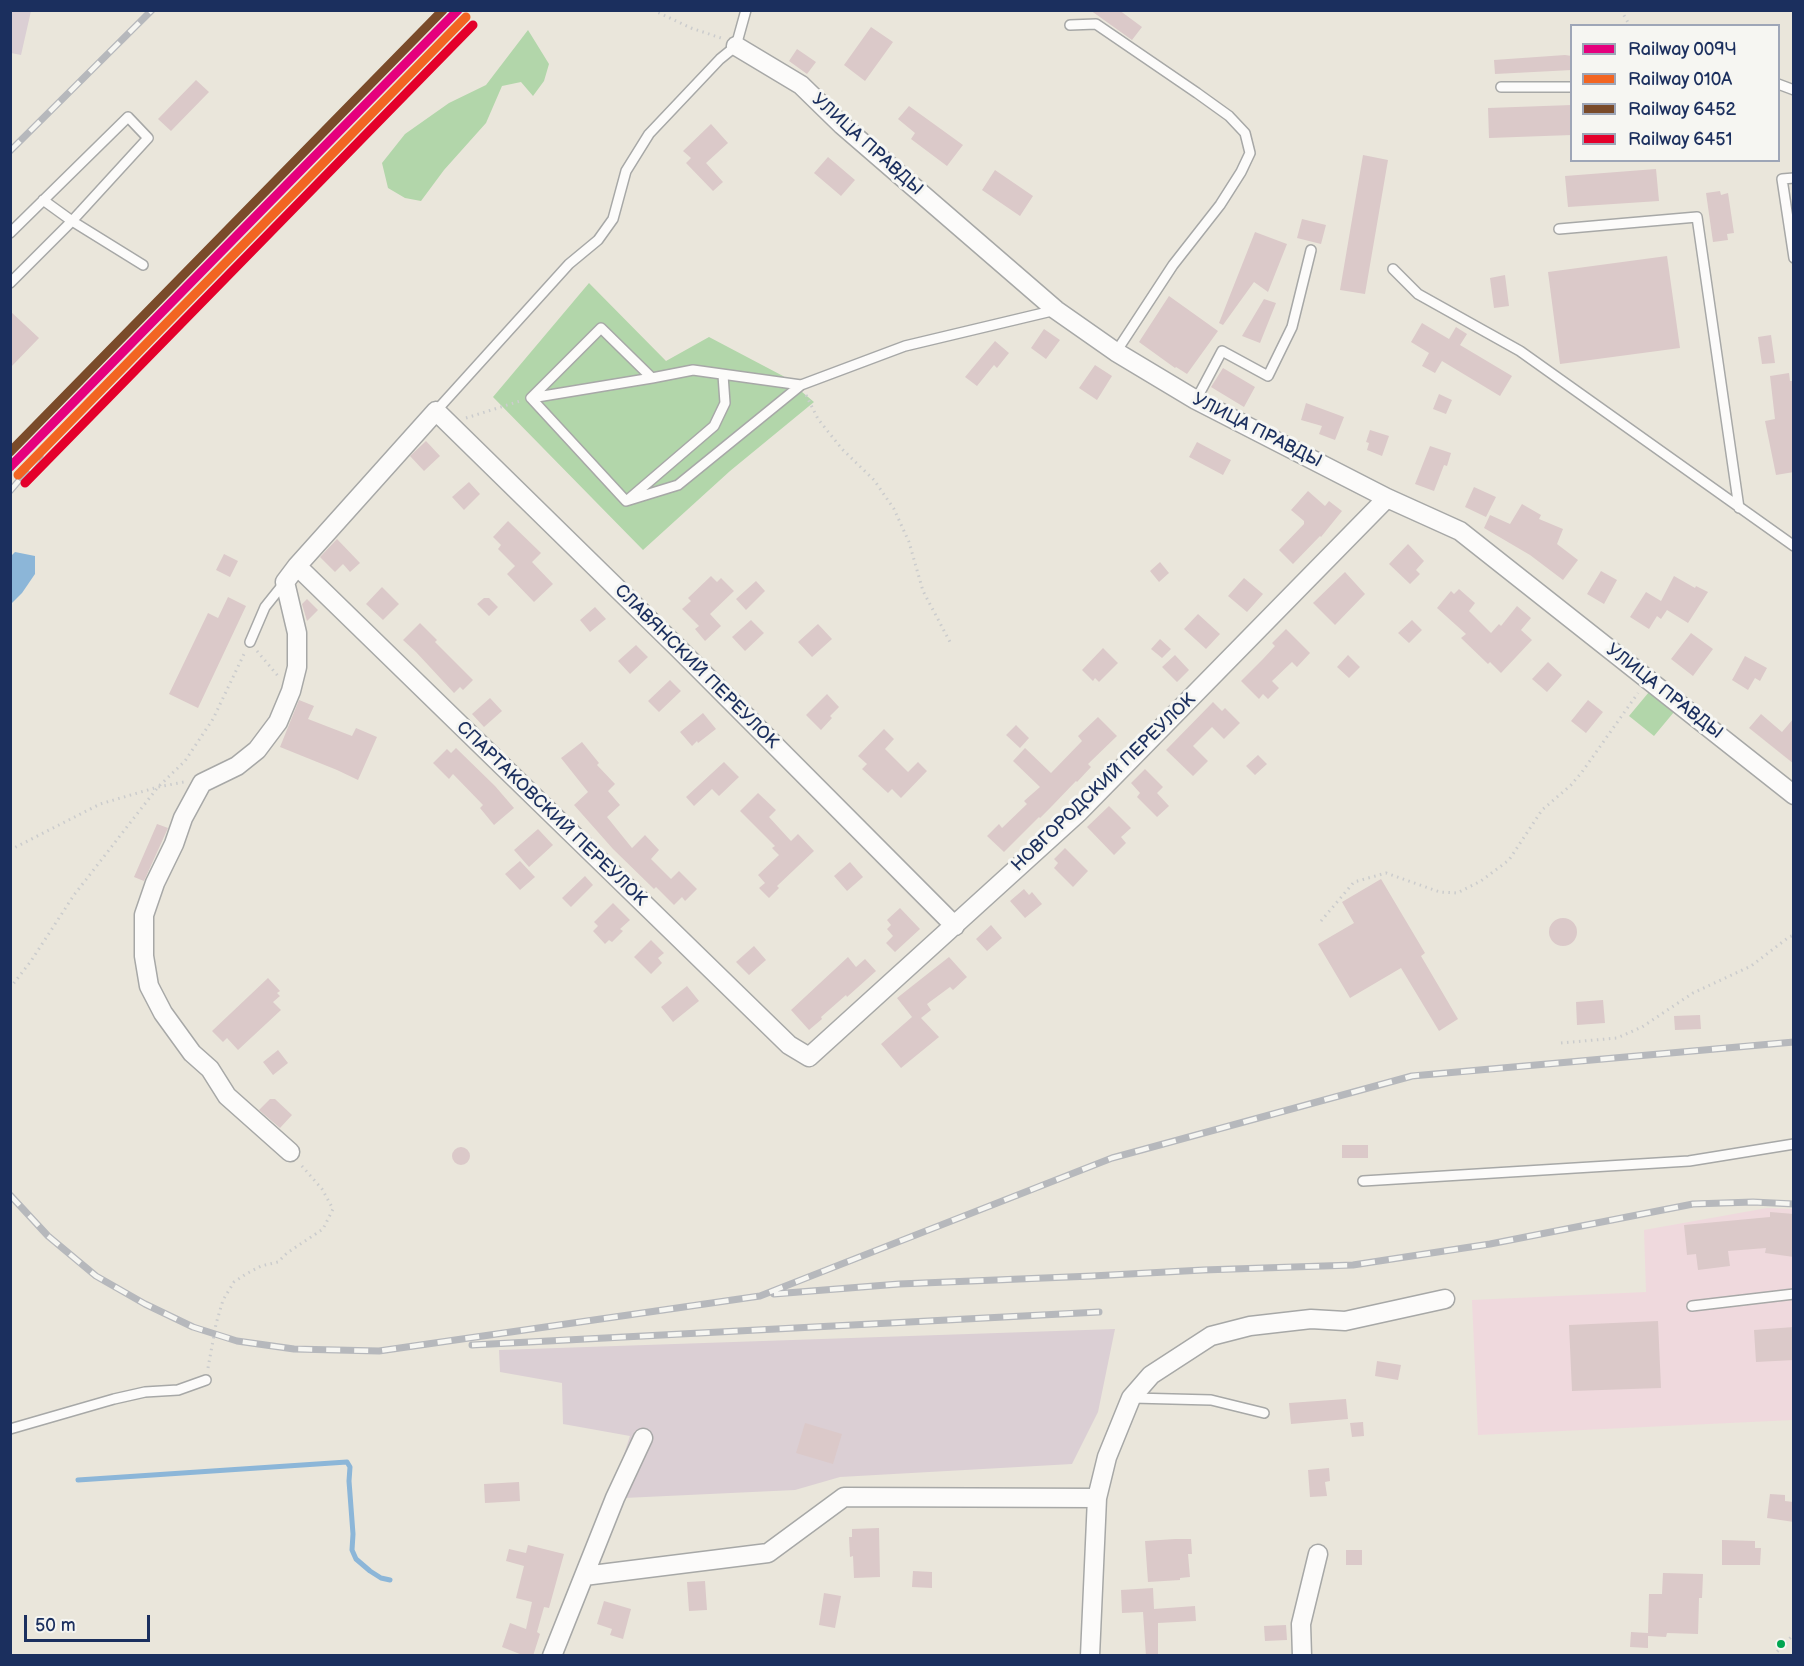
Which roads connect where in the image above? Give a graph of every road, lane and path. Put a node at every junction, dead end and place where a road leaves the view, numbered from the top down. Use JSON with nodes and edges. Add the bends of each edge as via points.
{"nodes":[{"id":1,"x":653,"y":10,"type":"edge"},
{"id":2,"x":746,"y":10,"type":"edge"},
{"id":3,"x":1621,"y":10,"type":"edge"},
{"id":4,"x":1629,"y":24,"type":"edge"},
{"id":5,"x":1070,"y":25,"type":"dead end"},
{"id":6,"x":736,"y":46,"type":"junction"},
{"id":7,"x":1780,"y":84,"type":"edge"},
{"id":8,"x":1501,"y":87,"type":"dead end"},
{"id":9,"x":1570,"y":87,"type":"edge"},
{"id":10,"x":1794,"y":90,"type":"edge"},
{"id":11,"x":1794,"y":178,"type":"edge"},
{"id":12,"x":43,"y":200,"type":"junction"},
{"id":13,"x":72,"y":221,"type":"junction"},
{"id":14,"x":1560,"y":229,"type":"dead end"},
{"id":15,"x":10,"y":233,"type":"edge"},
{"id":16,"x":1311,"y":250,"type":"dead end"},
{"id":17,"x":1794,"y":258,"type":"edge"},
{"id":18,"x":143,"y":265,"type":"dead end"},
{"id":19,"x":1393,"y":269,"type":"dead end"},
{"id":20,"x":10,"y":283,"type":"edge"},
{"id":21,"x":1056,"y":310,"type":"junction"},
{"id":22,"x":1116,"y":352,"type":"junction"},
{"id":23,"x":723,"y":375,"type":"junction"},
{"id":24,"x":652,"y":378,"type":"junction"},
{"id":25,"x":801,"y":385,"type":"junction"},
{"id":26,"x":531,"y":398,"type":"junction"},
{"id":27,"x":1196,"y":400,"type":"junction"},
{"id":28,"x":442,"y":417,"type":"junction"},
{"id":29,"x":1387,"y":498,"type":"junction"},
{"id":30,"x":626,"y":501,"type":"junction"},
{"id":31,"x":1739,"y":508,"type":"junction"},
{"id":32,"x":1794,"y":546,"type":"edge"},
{"id":33,"x":297,"y":566,"type":"junction"},
{"id":34,"x":285,"y":582,"type":"junction"},
{"id":35,"x":250,"y":642,"type":"junction"},
{"id":36,"x":950,"y":642,"type":"dead end"},
{"id":37,"x":1647,"y":680,"type":"junction"},
{"id":38,"x":291,"y":691,"type":"junction"},
{"id":39,"x":202,"y":783,"type":"junction"},
{"id":40,"x":158,"y":787,"type":"junction"},
{"id":41,"x":1794,"y":795,"type":"edge"},
{"id":42,"x":10,"y":850,"type":"edge"},
{"id":43,"x":1321,"y":921,"type":"dead end"},
{"id":44,"x":955,"y":926,"type":"junction"},
{"id":45,"x":1794,"y":935,"type":"edge"},
{"id":46,"x":10,"y":988,"type":"edge"},
{"id":47,"x":1560,"y":1043,"type":"dead end"},
{"id":48,"x":809,"y":1057,"type":"joint"},
{"id":49,"x":1794,"y":1144,"type":"edge"},
{"id":50,"x":290,"y":1152,"type":"joint"},
{"id":51,"x":1363,"y":1181,"type":"dead end"},
{"id":52,"x":1794,"y":1294,"type":"edge"},
{"id":53,"x":1445,"y":1299,"type":"dead end"},
{"id":54,"x":1692,"y":1306,"type":"dead end"},
{"id":55,"x":206,"y":1380,"type":"joint"},
{"id":56,"x":1131,"y":1398,"type":"junction"},
{"id":57,"x":1264,"y":1413,"type":"dead end"},
{"id":58,"x":10,"y":1429,"type":"edge"},
{"id":59,"x":643,"y":1438,"type":"dead end"},
{"id":60,"x":1097,"y":1498,"type":"junction"},
{"id":61,"x":1318,"y":1554,"type":"dead end"},
{"id":62,"x":584,"y":1576,"type":"junction"},
{"id":63,"x":1794,"y":1634,"type":"edge"},
{"id":64,"x":552,"y":1656,"type":"edge"},
{"id":65,"x":1090,"y":1656,"type":"edge"},
{"id":66,"x":1302,"y":1656,"type":"edge"},
{"id":67,"x":1773,"y":1656,"type":"edge"}],
"edges":[{"from":1,"to":6,"type":"path"},
{"from":2,"to":6,"type":"lane"},
{"from":3,"to":4,"type":"path"},
{"from":5,"to":22,"type":"lane","via":[[1096,24],[1197,93],[1245,133],[1250,153],[1220,205],[1173,265]]},
{"from":6,"to":21,"type":"street","name":"УЛИЦА ПРАВДЫ","via":[[801,85]]},
{"from":6,"to":28,"type":"lane","via":[[649,134],[626,171],[613,219],[598,240],[569,264]]},
{"from":7,"to":10,"type":"lane"},
{"from":8,"to":9,"type":"lane"},
{"from":11,"to":17,"type":"lane","via":[[1782,179]]},
{"from":12,"to":13,"type":"lane"},
{"from":12,"to":13,"type":"lane","via":[[128,117],[148,138]]},
{"from":12,"to":15,"type":"lane"},
{"from":13,"to":18,"type":"lane"},
{"from":13,"to":20,"type":"lane"},
{"from":14,"to":31,"type":"lane","via":[[1697,217]]},
{"from":16,"to":27,"type":"lane","via":[[1292,327],[1268,376],[1222,351]]},
{"from":19,"to":31,"type":"lane","via":[[1418,294],[1520,351]]},
{"from":21,"to":22,"type":"street","name":"УЛИЦА ПРАВДЫ"},
{"from":21,"to":25,"type":"lane","via":[[904,346]]},
{"from":22,"to":27,"type":"street","name":"УЛИЦА ПРАВДЫ"},
{"from":23,"to":24,"type":"lane","via":[[693,370]]},
{"from":23,"to":25,"type":"lane"},
{"from":23,"to":30,"type":"lane","via":[[725,403],[714,426]]},
{"from":24,"to":26,"type":"lane"},
{"from":24,"to":26,"type":"lane","via":[[601,328]]},
{"from":25,"to":30,"type":"lane","via":[[678,485]]},
{"from":25,"to":36,"type":"path","via":[[818,419],[874,480],[894,510],[909,542],[923,591]]},
{"from":26,"to":28,"type":"path"},
{"from":26,"to":30,"type":"lane"},
{"from":27,"to":29,"type":"street","name":"УЛИЦА ПРАВДЫ"},
{"from":28,"to":33,"type":"street"},
{"from":28,"to":44,"type":"street","name":"СЛАВЯНСКИЙ ПЕРЕУЛОК"},
{"from":29,"to":37,"type":"street","name":"УЛИЦА ПРАВДЫ","via":[[1460,531]]},
{"from":29,"to":44,"type":"street","name":"НОВГОРОДСКИЙ ПЕРЕУЛОК","via":[[1079,812]]},
{"from":31,"to":32,"type":"lane"},
{"from":33,"to":34,"type":"street"},
{"from":33,"to":48,"type":"street","name":"СПАРТАКОВСКИЙ ПЕРЕУЛОК","via":[[789,1045]]},
{"from":34,"to":35,"type":"lane","via":[[265,607]]},
{"from":34,"to":38,"type":"street","via":[[297,633],[297,667]]},
{"from":35,"to":38,"type":"path"},
{"from":35,"to":40,"type":"path","via":[[213,719],[184,761]]},
{"from":37,"to":41,"type":"street","name":"УЛИЦА ПРАВДЫ"},
{"from":37,"to":43,"type":"path","via":[[1582,772],[1542,810],[1509,860],[1481,881],[1457,893],[1440,892],[1386,873],[1354,882]]},
{"from":38,"to":39,"type":"street","via":[[278,722],[257,750],[237,766]]},
{"from":39,"to":40,"type":"path"},
{"from":39,"to":50,"type":"street","via":[[183,818],[144,915],[149,986],[163,1013],[192,1053],[210,1069],[227,1096]]},
{"from":40,"to":42,"type":"path","via":[[100,804]]},
{"from":40,"to":46,"type":"path","via":[[74,895]]},
{"from":44,"to":48,"type":"street","name":"НОВГОРОДСКИЙ ПЕРЕУЛОК"},
{"from":45,"to":47,"type":"path","via":[[1751,966],[1693,993],[1642,1027],[1617,1038]]},
{"from":49,"to":51,"type":"lane","via":[[1689,1161]]},
{"from":50,"to":55,"type":"path","via":[[322,1189],[333,1209],[322,1229],[278,1262],[261,1266],[234,1282],[223,1299]]},
{"from":52,"to":54,"type":"lane"},
{"from":53,"to":56,"type":"street","via":[[1345,1321],[1311,1319],[1250,1326],[1211,1336],[1151,1375]]},
{"from":55,"to":58,"type":"lane","via":[[178,1390],[114,1399]]},
{"from":56,"to":57,"type":"lane","via":[[1211,1400]]},
{"from":56,"to":60,"type":"street","via":[[1107,1457]]},
{"from":59,"to":62,"type":"street"},
{"from":60,"to":62,"type":"street","via":[[844,1497],[768,1553]]},
{"from":60,"to":65,"type":"street"},
{"from":61,"to":66,"type":"street","via":[[1301,1624]]},
{"from":62,"to":64,"type":"street"},
{"from":63,"to":67,"type":"path"}]}
